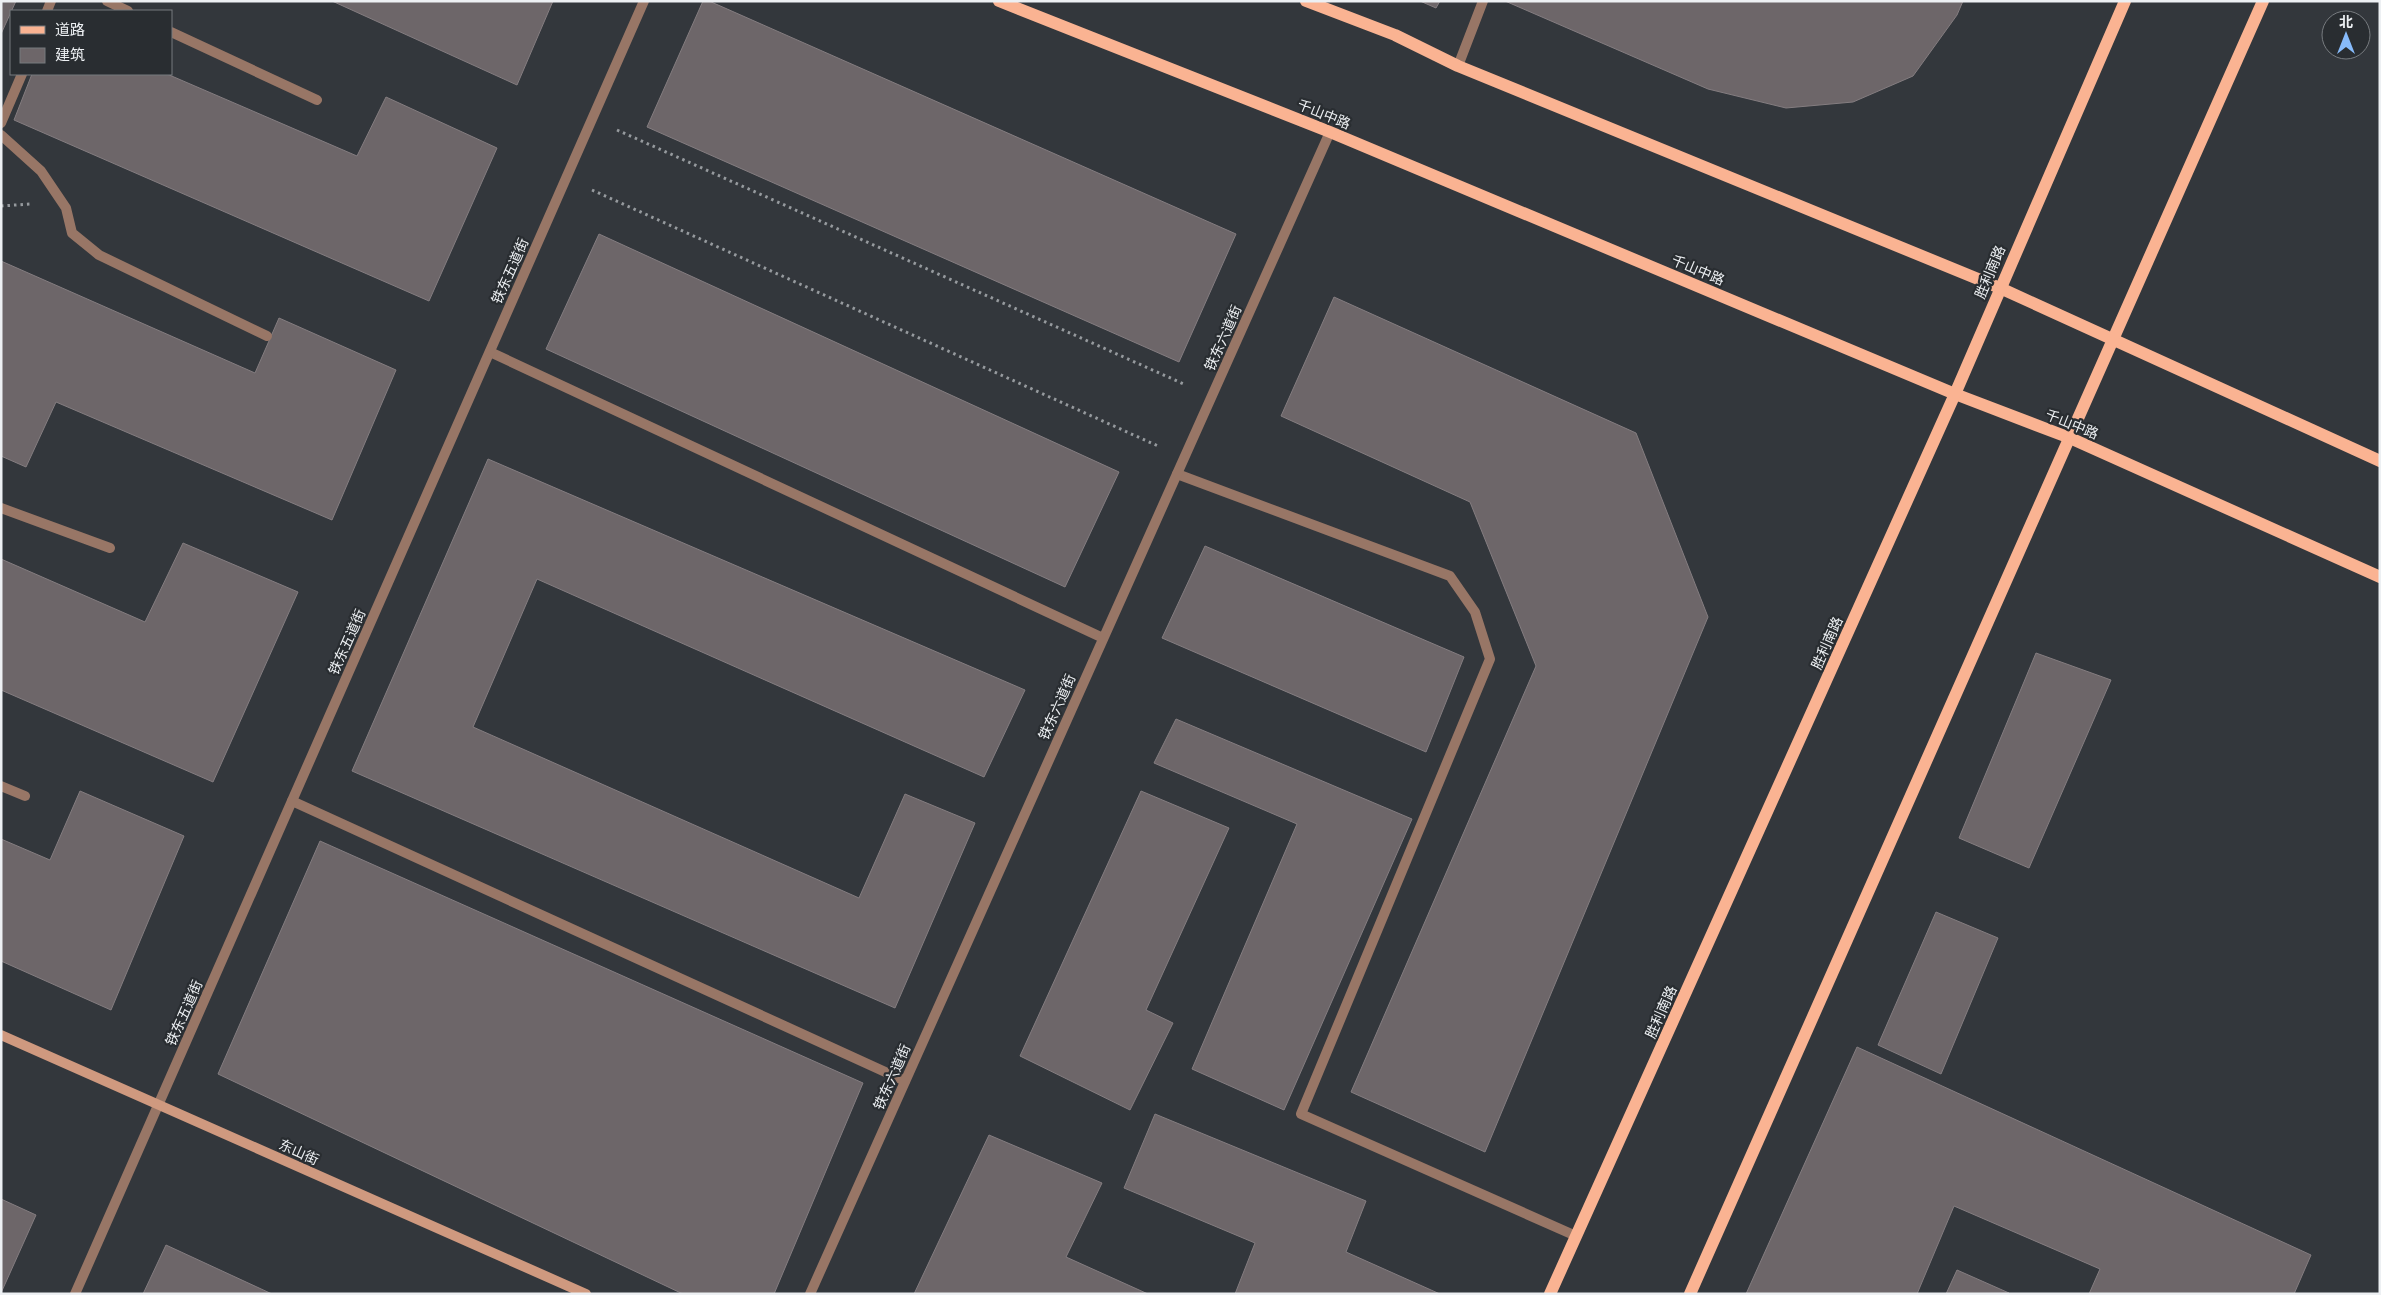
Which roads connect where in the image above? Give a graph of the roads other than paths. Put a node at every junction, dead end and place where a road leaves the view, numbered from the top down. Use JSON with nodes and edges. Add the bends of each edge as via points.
{"nodes":[{"id":1,"x":106,"y":1,"type":"edge"},
{"id":2,"x":644,"y":1,"type":"edge"},
{"id":3,"x":999,"y":1,"type":"edge"},
{"id":4,"x":1306,"y":1,"type":"edge"},
{"id":5,"x":1483,"y":1,"type":"edge"},
{"id":6,"x":2125,"y":1,"type":"edge"},
{"id":7,"x":2263,"y":1,"type":"edge"},
{"id":8,"x":126,"y":10,"type":"edge"},
{"id":9,"x":172,"y":32,"type":"edge"},
{"id":10,"x":1458,"y":66,"type":"junction"},
{"id":11,"x":22,"y":75,"type":"edge"},
{"id":12,"x":317,"y":100,"type":"dead end"},
{"id":13,"x":1,"y":123,"type":"edge"},
{"id":14,"x":1330,"y":132,"type":"junction"},
{"id":15,"x":1,"y":135,"type":"edge"},
{"id":16,"x":2000,"y":288,"type":"junction"},
{"id":17,"x":267,"y":336,"type":"dead end"},
{"id":18,"x":2114,"y":338,"type":"junction"},
{"id":19,"x":490,"y":352,"type":"junction"},
{"id":20,"x":1955,"y":394,"type":"junction"},
{"id":21,"x":2070,"y":438,"type":"junction"},
{"id":22,"x":2380,"y":461,"type":"edge"},
{"id":23,"x":1177,"y":474,"type":"junction"},
{"id":24,"x":1,"y":508,"type":"edge"},
{"id":25,"x":110,"y":548,"type":"dead end"},
{"id":26,"x":2380,"y":577,"type":"edge"},
{"id":27,"x":1103,"y":638,"type":"junction"},
{"id":28,"x":1,"y":786,"type":"edge"},
{"id":29,"x":25,"y":796,"type":"dead end"},
{"id":30,"x":292,"y":801,"type":"junction"},
{"id":31,"x":1,"y":1035,"type":"edge"},
{"id":32,"x":905,"y":1082,"type":"junction"},
{"id":33,"x":158,"y":1104,"type":"junction"},
{"id":34,"x":1576,"y":1236,"type":"junction"},
{"id":35,"x":75,"y":1294,"type":"edge"},
{"id":36,"x":586,"y":1294,"type":"edge"},
{"id":37,"x":810,"y":1294,"type":"edge"},
{"id":38,"x":1550,"y":1294,"type":"edge"},
{"id":39,"x":1690,"y":1294,"type":"edge"}],
"edges":[{"from":1,"to":8,"type":"street"},
{"from":2,"to":19,"type":"street","name":"铁东五道街"},
{"from":3,"to":14,"type":"main road","name":"千山中路"},
{"from":4,"to":10,"type":"main road","via":[[1395,36]]},
{"from":5,"to":10,"type":"street"},
{"from":6,"to":16,"type":"main road","name":"胜利南路"},
{"from":7,"to":18,"type":"main road"},
{"from":9,"to":12,"type":"street"},
{"from":10,"to":16,"type":"main road"},
{"from":11,"to":13,"type":"street"},
{"from":14,"to":20,"type":"main road","name":"千山中路"},
{"from":14,"to":23,"type":"street","name":"铁东六道街"},
{"from":15,"to":17,"type":"street","via":[[41,170],[66,208],[72,233],[99,255]]},
{"from":16,"to":18,"type":"main road"},
{"from":16,"to":20,"type":"main road","name":"胜利南路"},
{"from":18,"to":21,"type":"main road"},
{"from":18,"to":22,"type":"main road"},
{"from":19,"to":27,"type":"street"},
{"from":19,"to":30,"type":"street","name":"铁东五道街"},
{"from":20,"to":21,"type":"main road","name":"千山中路"},
{"from":20,"to":34,"type":"main road","name":"胜利南路"},
{"from":21,"to":26,"type":"main road","name":"千山中路"},
{"from":21,"to":39,"type":"main road"},
{"from":23,"to":27,"type":"street","name":"铁东六道街"},
{"from":23,"to":34,"type":"street","via":[[1450,576],[1475,612],[1490,659],[1301,1114]]},
{"from":24,"to":25,"type":"street"},
{"from":27,"to":32,"type":"street","name":"铁东六道街"},
{"from":28,"to":29,"type":"street"},
{"from":30,"to":32,"type":"street"},
{"from":30,"to":33,"type":"street","name":"铁东五道街"},
{"from":31,"to":33,"type":"street","name":"东山街"},
{"from":32,"to":37,"type":"street","name":"铁东六道街"},
{"from":33,"to":35,"type":"street","name":"铁东五道街"},
{"from":33,"to":36,"type":"street","name":"东山街"},
{"from":34,"to":38,"type":"main road","name":"胜利南路"}]}
